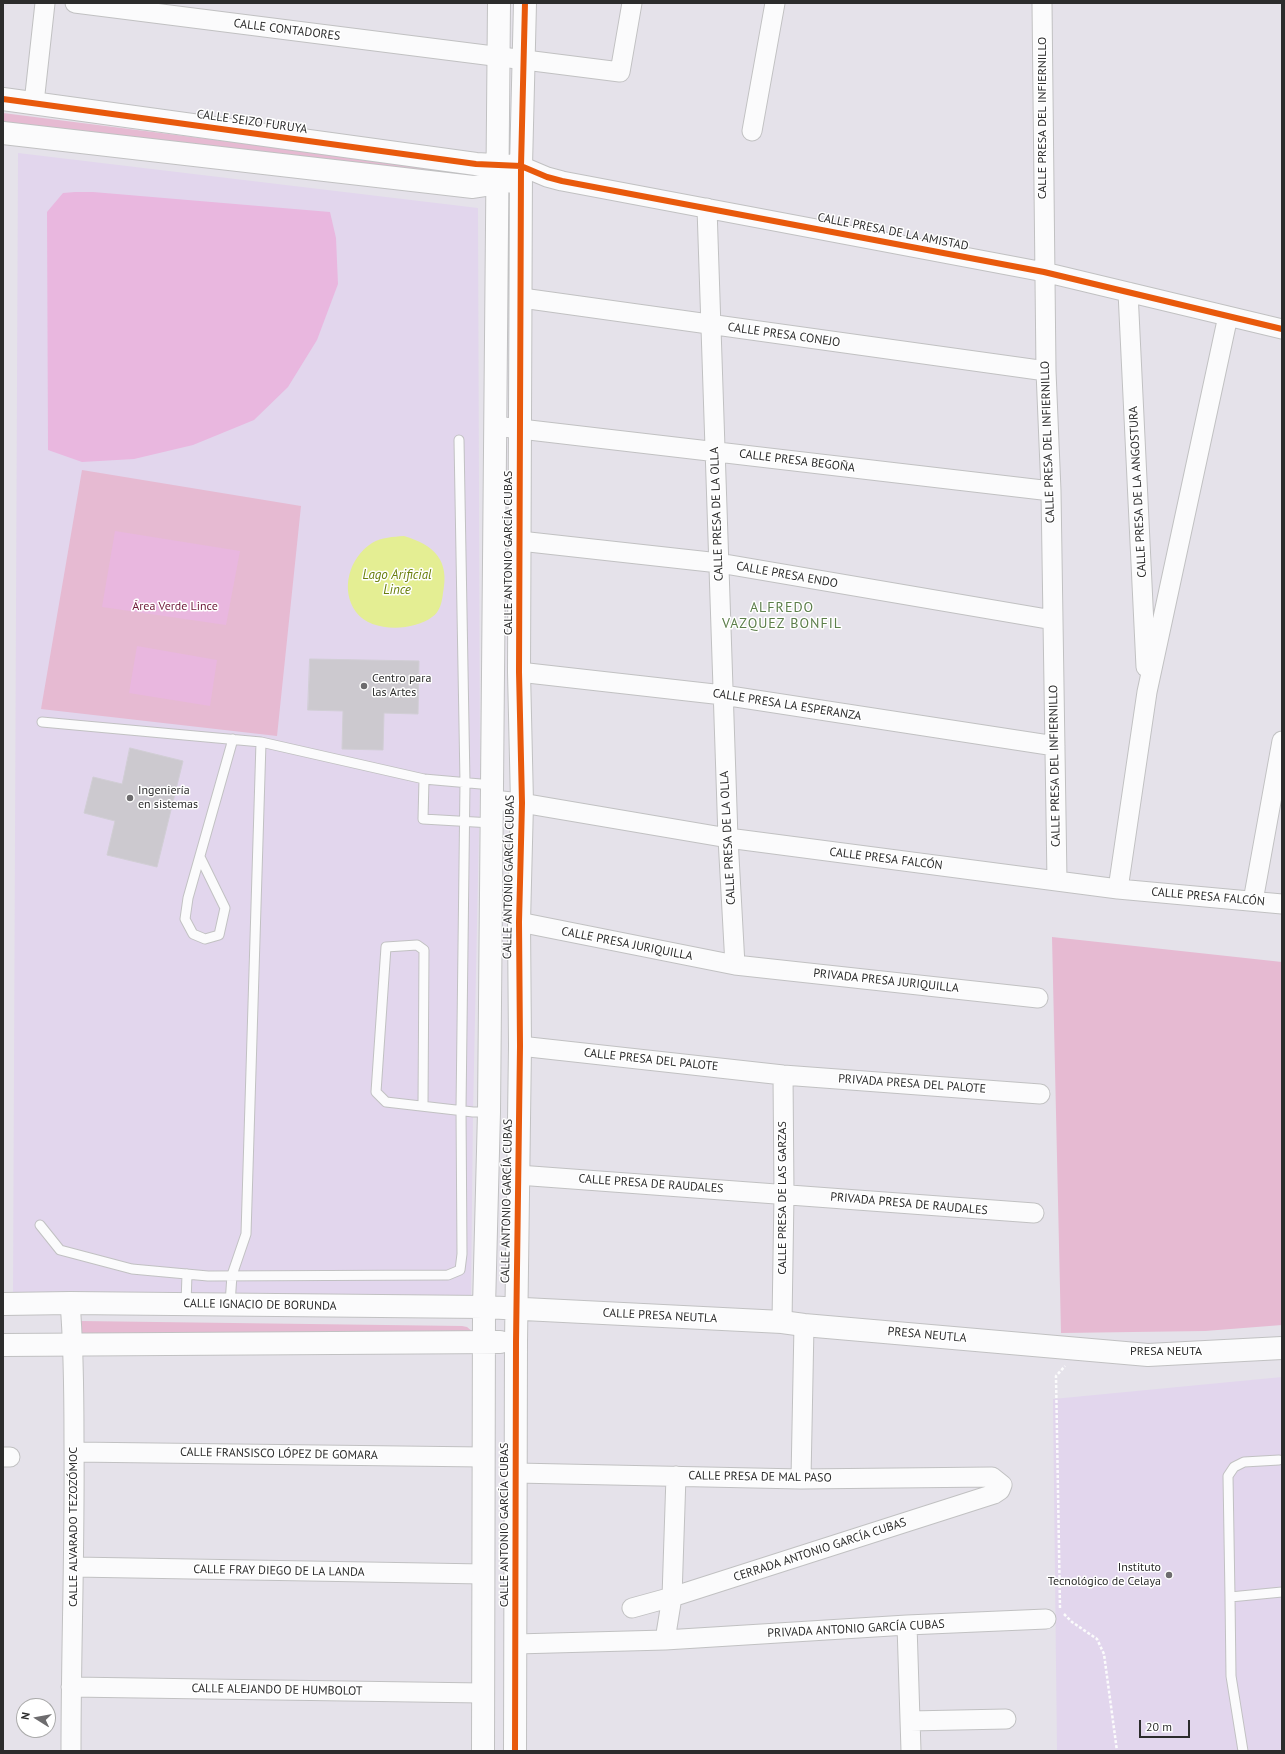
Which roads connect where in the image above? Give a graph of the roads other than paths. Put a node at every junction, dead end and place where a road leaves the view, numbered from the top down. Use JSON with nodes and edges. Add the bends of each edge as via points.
{"nodes":[{"id":1,"x":45,"y":3,"type":"edge"},
{"id":2,"x":75,"y":3,"type":"edge"},
{"id":3,"x":499,"y":3,"type":"edge"},
{"id":4,"x":524,"y":3,"type":"edge"},
{"id":5,"x":632,"y":3,"type":"edge"},
{"id":6,"x":775,"y":3,"type":"edge"},
{"id":7,"x":1042,"y":3,"type":"edge"},
{"id":8,"x":499,"y":57,"type":"junction"},
{"id":9,"x":524,"y":59,"type":"junction"},
{"id":10,"x":3,"y":99,"type":"edge"},
{"id":11,"x":34,"y":102,"type":"junction"},
{"id":12,"x":752,"y":131,"type":"dead end"},
{"id":13,"x":3,"y":133,"type":"edge"},
{"id":14,"x":521,"y":173,"type":"junction"},
{"id":15,"x":498,"y":174,"type":"junction"},
{"id":16,"x":707,"y":208,"type":"junction"},
{"id":17,"x":1044,"y":272,"type":"junction"},
{"id":18,"x":1128,"y":292,"type":"junction"},
{"id":19,"x":522,"y":298,"type":"junction"},
{"id":20,"x":1228,"y":316,"type":"junction"},
{"id":21,"x":710,"y":324,"type":"junction"},
{"id":22,"x":1282,"y":329,"type":"edge"},
{"id":23,"x":1046,"y":372,"type":"junction"},
{"id":24,"x":495,"y":426,"type":"junction"},
{"id":25,"x":521,"y":428,"type":"junction"},
{"id":26,"x":459,"y":440,"type":"dead end"},
{"id":27,"x":714,"y":451,"type":"junction"},
{"id":28,"x":1051,"y":491,"type":"junction"},
{"id":29,"x":520,"y":541,"type":"junction"},
{"id":30,"x":719,"y":563,"type":"junction"},
{"id":31,"x":1053,"y":620,"type":"junction"},
{"id":32,"x":519,"y":672,"type":"junction"},
{"id":33,"x":1147,"y":692,"type":"junction"},
{"id":34,"x":723,"y":695,"type":"junction"},
{"id":35,"x":42,"y":722,"type":"dead end"},
{"id":36,"x":233,"y":739,"type":"junction"},
{"id":37,"x":1282,"y":740,"type":"edge"},
{"id":38,"x":261,"y":742,"type":"junction"},
{"id":39,"x":1055,"y":746,"type":"junction"},
{"id":40,"x":424,"y":779,"type":"junction"},
{"id":41,"x":465,"y":783,"type":"junction"},
{"id":42,"x":492,"y":793,"type":"junction"},
{"id":43,"x":522,"y":803,"type":"junction"},
{"id":44,"x":464,"y":821,"type":"junction"},
{"id":45,"x":492,"y":823,"type":"junction"},
{"id":46,"x":728,"y":838,"type":"junction"},
{"id":47,"x":200,"y":857,"type":"junction"},
{"id":48,"x":1057,"y":881,"type":"junction"},
{"id":49,"x":1118,"y":889,"type":"junction"},
{"id":50,"x":1252,"y":901,"type":"junction"},
{"id":51,"x":1282,"y":904,"type":"edge"},
{"id":52,"x":519,"y":922,"type":"junction"},
{"id":53,"x":734,"y":965,"type":"junction"},
{"id":54,"x":1038,"y":998,"type":"dead end"},
{"id":55,"x":520,"y":1046,"type":"junction"},
{"id":56,"x":783,"y":1075,"type":"junction"},
{"id":57,"x":1040,"y":1094,"type":"dead end"},
{"id":58,"x":423,"y":1105,"type":"junction"},
{"id":59,"x":461,"y":1110,"type":"junction"},
{"id":60,"x":489,"y":1112,"type":"junction"},
{"id":61,"x":518,"y":1175,"type":"junction"},
{"id":62,"x":784,"y":1194,"type":"junction"},
{"id":63,"x":1034,"y":1213,"type":"dead end"},
{"id":64,"x":40,"y":1225,"type":"dead end"},
{"id":65,"x":187,"y":1274,"type":"junction"},
{"id":66,"x":232,"y":1276,"type":"junction"},
{"id":67,"x":70,"y":1302,"type":"junction"},
{"id":68,"x":3,"y":1304,"type":"edge"},
{"id":69,"x":186,"y":1304,"type":"junction"},
{"id":70,"x":230,"y":1304,"type":"junction"},
{"id":71,"x":484,"y":1307,"type":"junction"},
{"id":72,"x":517,"y":1310,"type":"junction"},
{"id":73,"x":782,"y":1322,"type":"junction"},
{"id":74,"x":804,"y":1325,"type":"junction"},
{"id":75,"x":485,"y":1342,"type":"junction"},
{"id":76,"x":516,"y":1342,"type":"junction"},
{"id":77,"x":3,"y":1345,"type":"edge"},
{"id":78,"x":1050,"y":1345,"type":"joint"},
{"id":79,"x":73,"y":1346,"type":"junction"},
{"id":80,"x":1282,"y":1348,"type":"edge"},
{"id":81,"x":74,"y":1452,"type":"junction"},
{"id":82,"x":483,"y":1457,"type":"junction"},
{"id":83,"x":1279,"y":1460,"type":"dead end"},
{"id":84,"x":516,"y":1473,"type":"junction"},
{"id":85,"x":676,"y":1476,"type":"junction"},
{"id":86,"x":801,"y":1479,"type":"junction"},
{"id":87,"x":1002,"y":1485,"type":"joint"},
{"id":88,"x":74,"y":1568,"type":"junction"},
{"id":89,"x":484,"y":1574,"type":"junction"},
{"id":90,"x":1282,"y":1592,"type":"edge"},
{"id":91,"x":672,"y":1597,"type":"junction"},
{"id":92,"x":1230,"y":1597,"type":"junction"},
{"id":93,"x":632,"y":1608,"type":"dead end"},
{"id":94,"x":1046,"y":1619,"type":"dead end"},
{"id":95,"x":907,"y":1625,"type":"junction"},
{"id":96,"x":665,"y":1640,"type":"junction"},
{"id":97,"x":516,"y":1644,"type":"junction"},
{"id":98,"x":71,"y":1688,"type":"junction"},
{"id":99,"x":482,"y":1693,"type":"junction"},
{"id":100,"x":1006,"y":1719,"type":"dead end"},
{"id":101,"x":910,"y":1721,"type":"junction"},
{"id":102,"x":71,"y":1751,"type":"edge"},
{"id":103,"x":483,"y":1751,"type":"edge"},
{"id":104,"x":516,"y":1751,"type":"edge"},
{"id":105,"x":911,"y":1751,"type":"edge"},
{"id":106,"x":1243,"y":1751,"type":"edge"}],
"edges":[{"from":1,"to":11,"type":"street"},
{"from":2,"to":8,"type":"street","name":"CALLE CONTADORES"},
{"from":3,"to":8,"type":"street","name":"CALLE ANTONIO GARCÍA CUBAS"},
{"from":4,"to":9,"type":"street","name":"CALLE ANTONIO GARCÍA CUBAS"},
{"from":5,"to":9,"type":"street","name":"CALLE CONTADORES","via":[[620,72]]},
{"from":6,"to":12,"type":"street"},
{"from":7,"to":17,"type":"street","name":"CALLE PRESA DEL INFIERNILLO"},
{"from":8,"to":9,"type":"street","name":"CALLE CONTADORES"},
{"from":8,"to":15,"type":"street","name":"CALLE ANTONIO GARCÍA CUBAS"},
{"from":9,"to":14,"type":"street","name":"CALLE ANTONIO GARCÍA CUBAS"},
{"from":10,"to":11,"type":"street","name":"CALLE SEIZO FURUYA"},
{"from":11,"to":15,"type":"street","name":"CALLE SEIZO FURUYA","via":[[476,164]]},
{"from":13,"to":15,"type":"street","via":[[473,187]]},
{"from":14,"to":15,"type":"street","name":"CALLE PRESA DE LA AMISTAD"},
{"from":14,"to":16,"type":"street","name":"CALLE PRESA DE LA AMISTAD"},
{"from":14,"to":19,"type":"street","name":"CALLE ANTONIO GARCÍA CUBAS"},
{"from":15,"to":24,"type":"street","name":"CALLE ANTONIO GARCÍA CUBAS"},
{"from":16,"to":17,"type":"street","name":"CALLE PRESA DE LA AMISTAD"},
{"from":16,"to":21,"type":"street","name":"CALLE PRESA DE LA OLLA"},
{"from":17,"to":18,"type":"street","name":"CALLE PRESA DE LA AMISTAD"},
{"from":17,"to":23,"type":"street","name":"CALLE PRESA DEL INFIERNILLO"},
{"from":18,"to":20,"type":"street","name":"CALLE PRESA DE LA AMISTAD"},
{"from":18,"to":33,"type":"street","name":"CALLE PRESA DE LA ANGOSTURA"},
{"from":19,"to":21,"type":"street","name":"CALLE PRESA CONEJO"},
{"from":19,"to":25,"type":"street","name":"CALLE ANTONIO GARCÍA CUBAS"},
{"from":20,"to":22,"type":"street","name":"CALLE PRESA DE LA AMISTAD"},
{"from":20,"to":33,"type":"street","name":"CALLE PRESA DE LA ANGOSTURA"},
{"from":21,"to":23,"type":"street","name":"CALLE PRESA CONEJO"},
{"from":21,"to":27,"type":"street","name":"CALLE PRESA DE LA OLLA"},
{"from":23,"to":28,"type":"street","name":"CALLE PRESA DEL INFIERNILLO"},
{"from":24,"to":25,"type":"street","name":"CALLE PRESA BEGOÑA"},
{"from":24,"to":42,"type":"street","name":"CALLE ANTONIO GARCÍA CUBAS"},
{"from":25,"to":27,"type":"street","name":"CALLE PRESA BEGOÑA"},
{"from":25,"to":29,"type":"street","name":"CALLE ANTONIO GARCÍA CUBAS"},
{"from":26,"to":41,"type":"lane"},
{"from":27,"to":28,"type":"street","name":"CALLE PRESA BEGOÑA"},
{"from":27,"to":30,"type":"street","name":"CALLE PRESA DE LA OLLA"},
{"from":28,"to":31,"type":"street","name":"CALLE PRESA DEL INFIERNILLO"},
{"from":29,"to":30,"type":"street","name":"CALLE PRESA ENDO"},
{"from":29,"to":32,"type":"street","name":"CALLE ANTONIO GARCÍA CUBAS"},
{"from":30,"to":31,"type":"street","name":"CALLE PRESA ENDO"},
{"from":30,"to":34,"type":"street","name":"CALLE PRESA DE LA OLLA"},
{"from":31,"to":39,"type":"street","name":"CALLE PRESA DEL INFIERNILLO"},
{"from":32,"to":34,"type":"street","name":"CALLE PRESA LA ESPERANZA"},
{"from":32,"to":43,"type":"street","name":"CALLE ANTONIO GARCÍA CUBAS"},
{"from":33,"to":49,"type":"street","name":"CALLE PRESA DE LA ANGOSTURA"},
{"from":34,"to":39,"type":"street","name":"CALLE PRESA LA ESPERANZA"},
{"from":34,"to":46,"type":"street","name":"CALLE PRESA DE LA OLLA"},
{"from":35,"to":36,"type":"lane"},
{"from":36,"to":38,"type":"lane"},
{"from":36,"to":47,"type":"lane"},
{"from":37,"to":50,"type":"street"},
{"from":38,"to":40,"type":"lane"},
{"from":38,"to":66,"type":"lane","via":[[246,1234]]},
{"from":39,"to":48,"type":"street","name":"CALLE PRESA DEL INFIERNILLO"},
{"from":40,"to":41,"type":"lane"},
{"from":40,"to":44,"type":"lane","via":[[423,818]]},
{"from":41,"to":42,"type":"lane"},
{"from":41,"to":44,"type":"lane"},
{"from":42,"to":43,"type":"street","name":"CALLE PRESA FALCÓN"},
{"from":42,"to":45,"type":"street","name":"CALLE ANTONIO GARCÍA CUBAS"},
{"from":43,"to":46,"type":"street","name":"CALLE PRESA FALCÓN"},
{"from":43,"to":52,"type":"street","name":"CALLE ANTONIO GARCÍA CUBAS"},
{"from":44,"to":45,"type":"lane"},
{"from":44,"to":59,"type":"lane"},
{"from":45,"to":60,"type":"street","name":"CALLE ANTONIO GARCÍA CUBAS"},
{"from":46,"to":48,"type":"street","name":"CALLE PRESA FALCÓN"},
{"from":46,"to":53,"type":"street","name":"CALLE PRESA DE LA OLLA"},
{"from":47,"to":47,"type":"lane","via":[[188,898],[185,919],[193,934],[205,939],[218,935],[225,908]]},
{"from":48,"to":49,"type":"street","name":"CALLE PRESA FALCÓN"},
{"from":49,"to":50,"type":"street","name":"CALLE PRESA FALCÓN"},
{"from":50,"to":51,"type":"street","name":"CALLE PRESA FALCÓN"},
{"from":52,"to":53,"type":"street","name":"CALLE PRESA JURIQUILLA"},
{"from":52,"to":55,"type":"street","name":"CALLE ANTONIO GARCÍA CUBAS"},
{"from":53,"to":54,"type":"street","name":"PRIVADA PRESA JURIQUILLA"},
{"from":55,"to":56,"type":"street","name":"CALLE PRESA DEL PALOTE"},
{"from":55,"to":61,"type":"street","name":"CALLE ANTONIO GARCÍA CUBAS"},
{"from":56,"to":57,"type":"street","name":"PRIVADA PRESA DEL PALOTE"},
{"from":56,"to":62,"type":"street","name":"CALLE PRESA DE LAS GARZAS"},
{"from":58,"to":58,"type":"lane","via":[[386,1102],[376,1092],[386,947],[417,945],[424,950]]},
{"from":58,"to":59,"type":"lane"},
{"from":59,"to":60,"type":"lane"},
{"from":59,"to":66,"type":"lane","via":[[460,1270],[448,1275]]},
{"from":60,"to":71,"type":"street","name":"CALLE ANTONIO GARCÍA CUBAS"},
{"from":61,"to":62,"type":"street","name":"CALLE PRESA DE RAUDALES"},
{"from":61,"to":72,"type":"street","name":"CALLE ANTONIO GARCÍA CUBAS"},
{"from":62,"to":63,"type":"street","name":"PRIVADA PRESA DE RAUDALES"},
{"from":62,"to":73,"type":"street","name":"CALLE PRESA DE LAS GARZAS"},
{"from":64,"to":65,"type":"lane","via":[[60,1250],[132,1269]]},
{"from":65,"to":66,"type":"lane"},
{"from":65,"to":69,"type":"lane"},
{"from":66,"to":70,"type":"lane"},
{"from":67,"to":68,"type":"street","name":"CALLE IGNACIO DE BORUNDA"},
{"from":67,"to":69,"type":"street","name":"CALLE IGNACIO DE BORUNDA"},
{"from":67,"to":79,"type":"street","name":"CALLE ALVARADO TEZOZÓMOC"},
{"from":69,"to":70,"type":"street","name":"CALLE IGNACIO DE BORUNDA"},
{"from":70,"to":71,"type":"street","name":"CALLE IGNACIO DE BORUNDA"},
{"from":71,"to":72,"type":"street","name":"CALLE IGNACIO DE BORUNDA"},
{"from":71,"to":75,"type":"street","name":"CALLE ANTONIO GARCÍA CUBAS"},
{"from":72,"to":73,"type":"street","name":"CALLE PRESA NEUTLA"},
{"from":72,"to":76,"type":"street","name":"CALLE ANTONIO GARCÍA CUBAS"},
{"from":73,"to":74,"type":"street","name":"CALLE PRESA NEUTLA"},
{"from":74,"to":78,"type":"street","name":"PRESA NEUTLA"},
{"from":74,"to":86,"type":"street"},
{"from":75,"to":76,"type":"street"},
{"from":75,"to":79,"type":"street"},
{"from":75,"to":82,"type":"street","name":"CALLE ANTONIO GARCÍA CUBAS"},
{"from":76,"to":84,"type":"street","name":"CALLE ANTONIO GARCÍA CUBAS"},
{"from":77,"to":79,"type":"street"},
{"from":78,"to":80,"type":"street","name":"PRESA NEUTA","via":[[1148,1355]]},
{"from":79,"to":81,"type":"street","name":"CALLE ALVARADO TEZOZÓMOC"},
{"from":81,"to":82,"type":"street","name":"CALLE FRANSISCO LÓPEZ DE GOMARA"},
{"from":81,"to":88,"type":"street","name":"CALLE ALVARADO TEZOZÓMOC"},
{"from":82,"to":89,"type":"street","name":"CALLE ANTONIO GARCÍA CUBAS"},
{"from":83,"to":92,"type":"lane","via":[[1244,1462],[1234,1466],[1228,1476]]},
{"from":84,"to":85,"type":"street","name":"CALLE PRESA DE MAL PASO"},
{"from":84,"to":97,"type":"street","name":"CALLE ANTONIO GARCÍA CUBAS"},
{"from":85,"to":86,"type":"street","name":"CALLE PRESA DE MAL PASO"},
{"from":85,"to":91,"type":"street"},
{"from":86,"to":87,"type":"street","name":"CALLE PRESA DE MAL PASO","via":[[992,1477]]},
{"from":87,"to":91,"type":"street","name":"CERRADA ANTONIO GARCÍA CUBAS","via":[[994,1494]]},
{"from":88,"to":89,"type":"street","name":"CALLE FRAY DIEGO DE LA LANDA"},
{"from":88,"to":98,"type":"street","name":"CALLE ALVARADO TEZOZÓMOC"},
{"from":89,"to":99,"type":"street","name":"CALLE ANTONIO GARCÍA CUBAS"},
{"from":90,"to":92,"type":"lane"},
{"from":91,"to":93,"type":"street","name":"CERRADA ANTONIO GARCÍA CUBAS"},
{"from":91,"to":96,"type":"street"},
{"from":92,"to":106,"type":"lane","via":[[1231,1676]]},
{"from":94,"to":95,"type":"street","name":"PRIVADA ANTONIO GARCÍA CUBAS"},
{"from":95,"to":96,"type":"street","name":"PRIVADA ANTONIO GARCÍA CUBAS"},
{"from":95,"to":101,"type":"street"},
{"from":96,"to":97,"type":"street"},
{"from":97,"to":104,"type":"street","name":"CALLE ANTONIO GARCÍA CUBAS"},
{"from":98,"to":99,"type":"street","name":"CALLE ALEJANDO DE HUMBOLOT"},
{"from":98,"to":102,"type":"street","name":"CALLE ALVARADO TEZOZÓMOC"},
{"from":99,"to":103,"type":"street","name":"CALLE ANTONIO GARCÍA CUBAS"},
{"from":100,"to":101,"type":"street"},
{"from":101,"to":105,"type":"street"}]}
